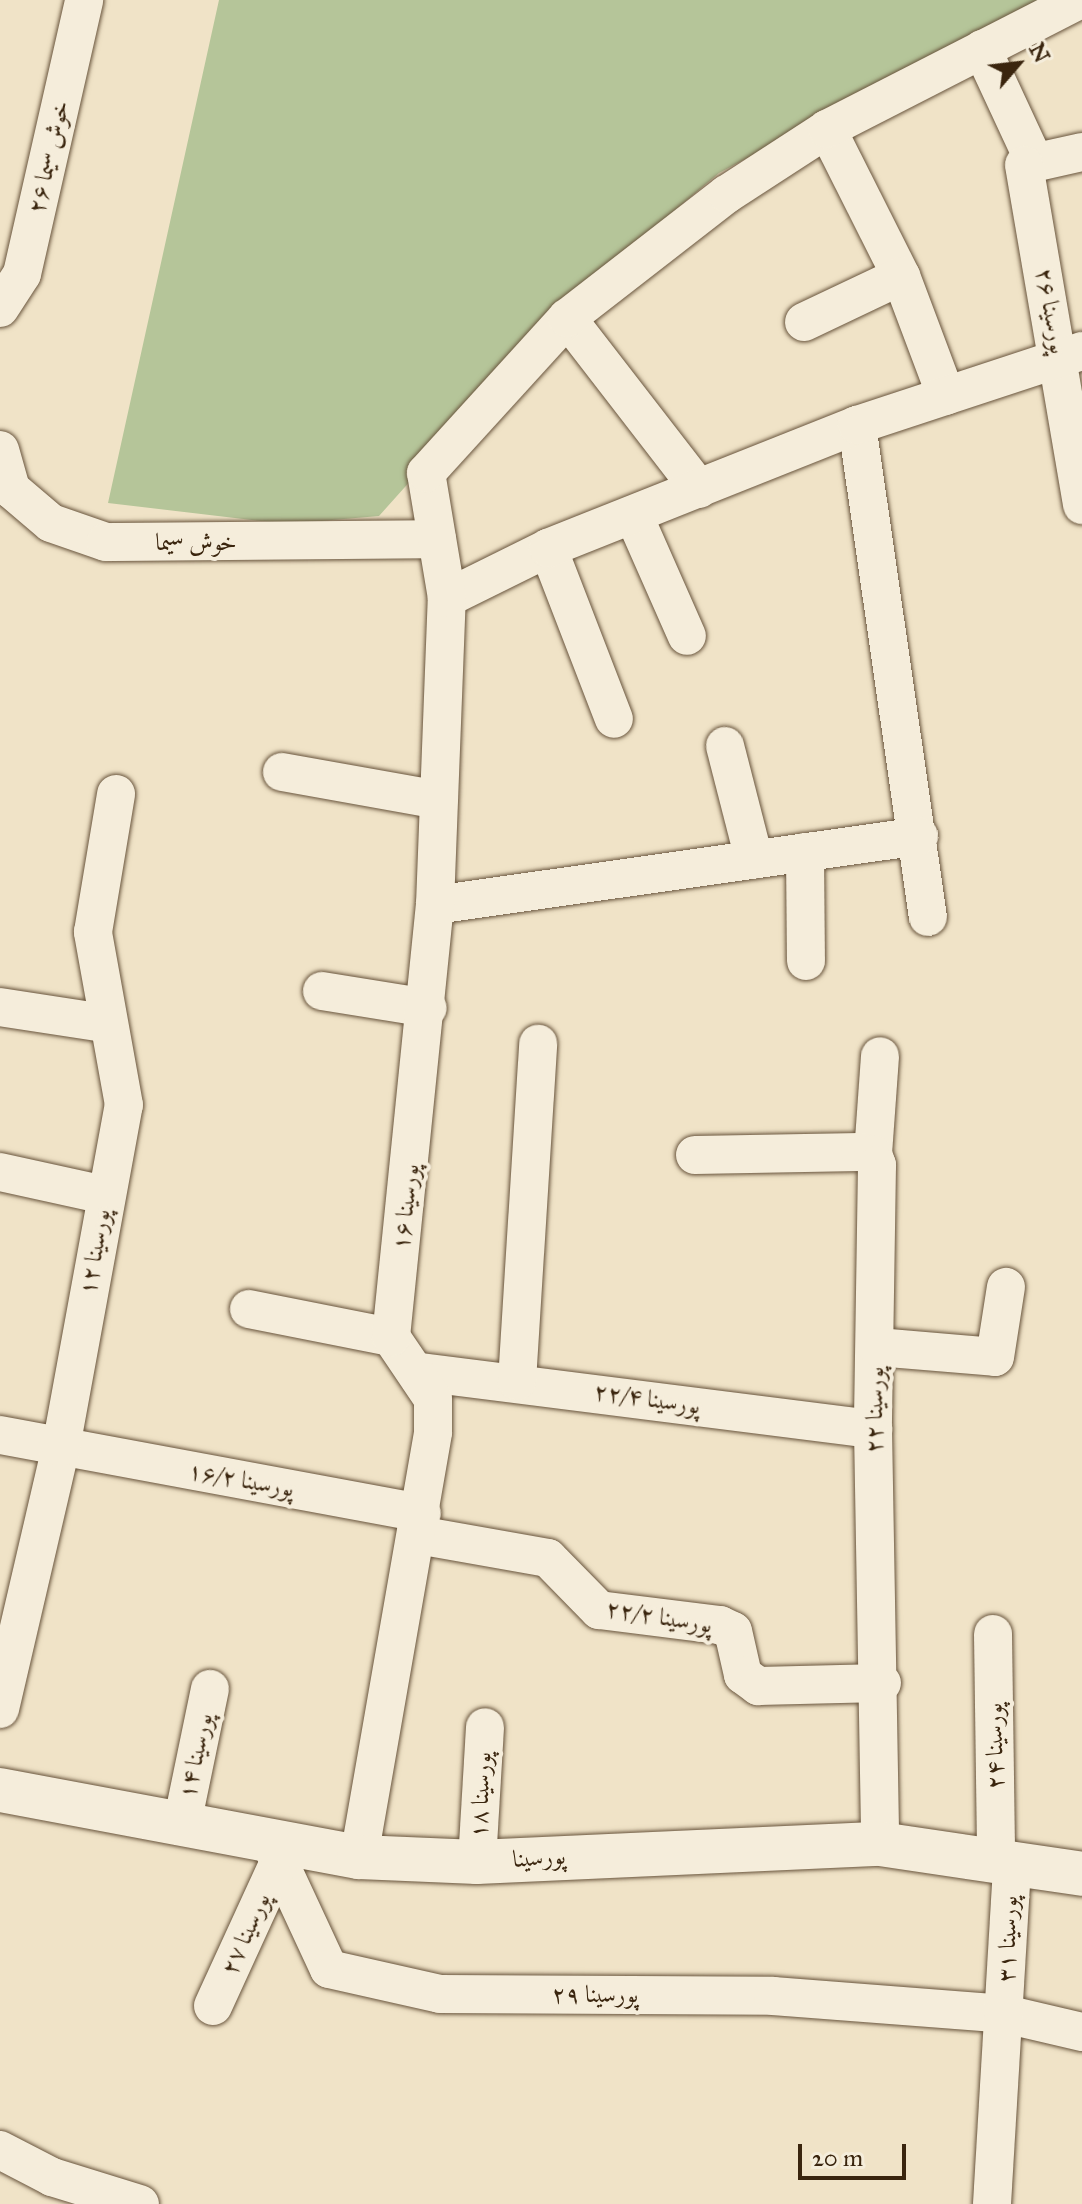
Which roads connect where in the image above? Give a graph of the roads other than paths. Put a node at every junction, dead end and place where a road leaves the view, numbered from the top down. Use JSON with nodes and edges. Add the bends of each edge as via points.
{"nodes":[{"id":1,"x":84,"y":0,"type":"edge"},
{"id":2,"x":1079,"y":0,"type":"edge"},
{"id":3,"x":982,"y":49,"type":"junction"},
{"id":4,"x":827,"y":129,"type":"junction"},
{"id":5,"x":1082,"y":152,"type":"edge"},
{"id":6,"x":1029,"y":164,"type":"junction"},
{"id":7,"x":901,"y":276,"type":"junction"},
{"id":8,"x":0,"y":308,"type":"edge"},
{"id":9,"x":567,"y":318,"type":"junction"},
{"id":10,"x":804,"y":322,"type":"dead end"},
{"id":11,"x":1071,"y":354,"type":"edge"},
{"id":12,"x":946,"y":396,"type":"junction"},
{"id":13,"x":857,"y":425,"type":"junction"},
{"id":14,"x":0,"y":450,"type":"edge"},
{"id":15,"x":699,"y":489,"type":"junction"},
{"id":16,"x":6,"y":504,"type":"edge"},
{"id":17,"x":1082,"y":505,"type":"edge"},
{"id":18,"x":634,"y":516,"type":"junction"},
{"id":19,"x":437,"y":539,"type":"junction"},
{"id":20,"x":548,"y":548,"type":"junction"},
{"id":21,"x":447,"y":598,"type":"junction"},
{"id":22,"x":687,"y":636,"type":"dead end"},
{"id":23,"x":614,"y":719,"type":"dead end"},
{"id":24,"x":725,"y":746,"type":"dead end"},
{"id":25,"x":282,"y":772,"type":"dead end"},
{"id":26,"x":116,"y":794,"type":"dead end"},
{"id":27,"x":439,"y":800,"type":"junction"},
{"id":28,"x":919,"y":836,"type":"junction"},
{"id":29,"x":805,"y":852,"type":"junction"},
{"id":30,"x":754,"y":859,"type":"junction"},
{"id":31,"x":435,"y":905,"type":"junction"},
{"id":32,"x":928,"y":917,"type":"dead end"},
{"id":33,"x":806,"y":961,"type":"dead end"},
{"id":34,"x":322,"y":991,"type":"dead end"},
{"id":35,"x":0,"y":1007,"type":"edge"},
{"id":36,"x":428,"y":1008,"type":"junction"},
{"id":37,"x":105,"y":1023,"type":"junction"},
{"id":38,"x":538,"y":1044,"type":"dead end"},
{"id":39,"x":880,"y":1056,"type":"dead end"},
{"id":40,"x":873,"y":1154,"type":"junction"},
{"id":41,"x":695,"y":1155,"type":"dead end"},
{"id":42,"x":0,"y":1172,"type":"edge"},
{"id":43,"x":105,"y":1195,"type":"junction"},
{"id":44,"x":1006,"y":1287,"type":"dead end"},
{"id":45,"x":249,"y":1309,"type":"dead end"},
{"id":46,"x":391,"y":1337,"type":"junction"},
{"id":47,"x":877,"y":1347,"type":"junction"},
{"id":48,"x":420,"y":1372,"type":"junction"},
{"id":49,"x":517,"y":1381,"type":"junction"},
{"id":50,"x":873,"y":1429,"type":"junction"},
{"id":51,"x":0,"y":1435,"type":"edge"},
{"id":52,"x":61,"y":1447,"type":"junction"},
{"id":53,"x":420,"y":1524,"type":"junction"},
{"id":54,"x":993,"y":1634,"type":"dead end"},
{"id":55,"x":882,"y":1683,"type":"junction"},
{"id":56,"x":210,"y":1689,"type":"dead end"},
{"id":57,"x":0,"y":1709,"type":"edge"},
{"id":58,"x":485,"y":1727,"type":"dead end"},
{"id":59,"x":0,"y":1790,"type":"edge"},
{"id":60,"x":182,"y":1824,"type":"junction"},
{"id":61,"x":880,"y":1844,"type":"junction"},
{"id":62,"x":274,"y":1851,"type":"junction"},
{"id":63,"x":359,"y":1857,"type":"junction"},
{"id":64,"x":477,"y":1862,"type":"junction"},
{"id":65,"x":1004,"y":1862,"type":"junction"},
{"id":66,"x":1082,"y":1874,"type":"edge"},
{"id":67,"x":213,"y":2006,"type":"dead end"},
{"id":68,"x":1005,"y":2014,"type":"junction"},
{"id":69,"x":1082,"y":2032,"type":"edge"},
{"id":70,"x":0,"y":2150,"type":"edge"},
{"id":71,"x":140,"y":2204,"type":"edge"},
{"id":72,"x":992,"y":2204,"type":"edge"}],
"edges":[{"from":1,"to":8,"type":"street","name":"خوش سیما ۲۶","via":[[22,274]]},
{"from":2,"to":3,"type":"street"},
{"from":3,"to":4,"type":"street"},
{"from":3,"to":6,"type":"street","name":"پورسینا ۲۶"},
{"from":4,"to":7,"type":"street"},
{"from":4,"to":9,"type":"street","via":[[727,194]]},
{"from":5,"to":6,"type":"street"},
{"from":6,"to":11,"type":"street","name":"پورسینا ۲۶"},
{"from":7,"to":10,"type":"street"},
{"from":7,"to":12,"type":"street"},
{"from":9,"to":15,"type":"street"},
{"from":9,"to":19,"type":"street","name":"پورسینا ۱۶","via":[[426,473]]},
{"from":11,"to":12,"type":"street"},
{"from":11,"to":17,"type":"street","name":"پورسینا ۲۶"},
{"from":12,"to":13,"type":"street"},
{"from":13,"to":15,"type":"street"},
{"from":13,"to":28,"type":"street"},
{"from":14,"to":16,"type":"street","name":"خوش سیما"},
{"from":15,"to":18,"type":"street"},
{"from":16,"to":19,"type":"street","name":"خوش سیما","via":[[106,542]]},
{"from":18,"to":20,"type":"street"},
{"from":18,"to":22,"type":"street"},
{"from":19,"to":21,"type":"street","name":"پورسینا ۱۶"},
{"from":20,"to":21,"type":"street"},
{"from":20,"to":23,"type":"street"},
{"from":21,"to":27,"type":"street","name":"پورسینا ۱۶"},
{"from":24,"to":30,"type":"street"},
{"from":25,"to":27,"type":"street"},
{"from":26,"to":37,"type":"street","name":"پورسینا ۱۲","via":[[93,932]]},
{"from":27,"to":31,"type":"street","name":"پورسینا ۱۶"},
{"from":28,"to":29,"type":"street"},
{"from":28,"to":32,"type":"street"},
{"from":29,"to":30,"type":"street"},
{"from":29,"to":33,"type":"street"},
{"from":30,"to":31,"type":"street"},
{"from":31,"to":36,"type":"street","name":"پورسینا ۱۶"},
{"from":34,"to":36,"type":"street"},
{"from":35,"to":37,"type":"street"},
{"from":36,"to":46,"type":"street","name":"پورسینا ۱۶"},
{"from":37,"to":43,"type":"street","name":"پورسینا ۱۲","via":[[121,1063],[124,1105]]},
{"from":38,"to":49,"type":"street"},
{"from":39,"to":40,"type":"street","name":"پورسینا ۲۲"},
{"from":40,"to":41,"type":"street"},
{"from":40,"to":47,"type":"street","name":"پورسینا ۲۲"},
{"from":42,"to":43,"type":"street"},
{"from":43,"to":52,"type":"street","name":"پورسینا ۱۲"},
{"from":44,"to":47,"type":"street","via":[[995,1357]]},
{"from":45,"to":46,"type":"street"},
{"from":46,"to":48,"type":"street"},
{"from":47,"to":50,"type":"street","name":"پورسینا ۲۲"},
{"from":48,"to":49,"type":"street","name":"پورسینا ۲۲/۴"},
{"from":48,"to":53,"type":"street","via":[[433,1399]]},
{"from":49,"to":50,"type":"street","name":"پورسینا ۲۲/۴"},
{"from":50,"to":55,"type":"street","name":"پورسینا ۲۲"},
{"from":51,"to":52,"type":"street","name":"پورسینا ۱۶/۲"},
{"from":52,"to":53,"type":"street","name":"پورسینا ۱۶/۲"},
{"from":52,"to":57,"type":"street","name":"پورسینا ۱۲"},
{"from":53,"to":55,"type":"street","name":"پورسینا ۲۲/۲","via":[[548,1558],[599,1610],[733,1631],[743,1675],[758,1686]]},
{"from":53,"to":63,"type":"street"},
{"from":54,"to":65,"type":"street","name":"پورسینا ۲۴"},
{"from":55,"to":61,"type":"street","name":"پورسینا ۲۲"},
{"from":56,"to":60,"type":"street","name":"پورسینا ۱۴"},
{"from":58,"to":64,"type":"street","name":"پورسینا ۱۸"},
{"from":59,"to":60,"type":"street","name":"پورسینا"},
{"from":60,"to":62,"type":"street","name":"پورسینا"},
{"from":61,"to":64,"type":"street","name":"پورسینا"},
{"from":61,"to":65,"type":"street","name":"پورسینا"},
{"from":62,"to":63,"type":"street","name":"پورسینا"},
{"from":62,"to":67,"type":"street","name":"پورسینا ۲۷"},
{"from":62,"to":68,"type":"street","name":"پورسینا ۲۹","via":[[329,1969],[440,1994],[773,1996]]},
{"from":63,"to":64,"type":"street","name":"پورسینا"},
{"from":65,"to":66,"type":"street","name":"پورسینا"},
{"from":65,"to":68,"type":"street","name":"پورسینا ۳۱"},
{"from":68,"to":69,"type":"street"},
{"from":68,"to":72,"type":"street","name":"پورسینا ۳۱"},
{"from":70,"to":71,"type":"street","via":[[52,2177]]}]}
